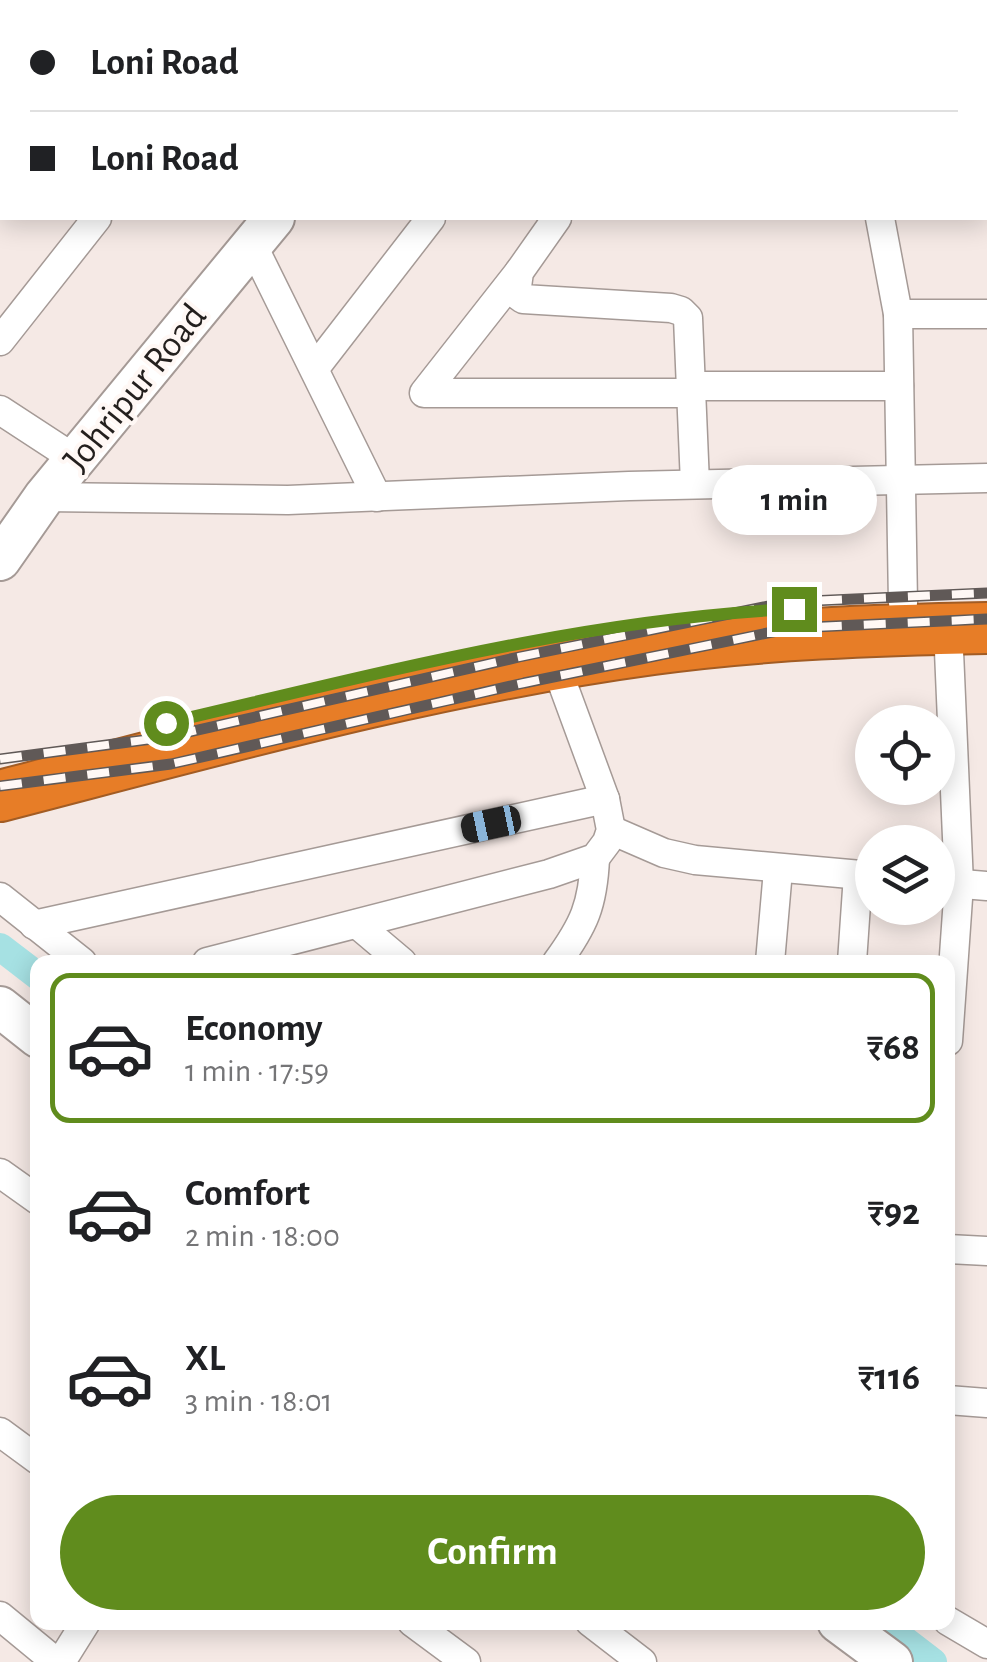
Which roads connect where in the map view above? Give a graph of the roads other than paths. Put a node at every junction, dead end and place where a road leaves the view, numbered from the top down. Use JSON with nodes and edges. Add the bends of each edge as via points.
{"nodes":[{"id":1,"x":95,"y":220,"type":"edge"},
{"id":2,"x":429,"y":220,"type":"edge"},
{"id":3,"x":555,"y":220,"type":"edge"},
{"id":4,"x":880,"y":220,"type":"edge"},
{"id":5,"x":263,"y":231,"type":"edge"},
{"id":6,"x":520,"y":272,"type":"junction"},
{"id":7,"x":898,"y":314,"type":"junction"},
{"id":8,"x":987,"y":314,"type":"edge"},
{"id":9,"x":0,"y":341,"type":"edge"},
{"id":10,"x":315,"y":368,"type":"junction"},
{"id":11,"x":899,"y":386,"type":"junction"},
{"id":12,"x":692,"y":390,"type":"junction"},
{"id":13,"x":0,"y":410,"type":"edge"},
{"id":14,"x":76,"y":459,"type":"junction"},
{"id":15,"x":987,"y":478,"type":"edge"},
{"id":16,"x":900,"y":480,"type":"junction"},
{"id":17,"x":695,"y":484,"type":"junction"},
{"id":18,"x":377,"y":496,"type":"junction"},
{"id":19,"x":44,"y":497,"type":"junction"},
{"id":20,"x":0,"y":560,"type":"edge"},
{"id":21,"x":987,"y":598,"type":"edge"},
{"id":22,"x":904,"y":603,"type":"junction"},
{"id":23,"x":967,"y":628,"type":"edge"},
{"id":24,"x":556,"y":666,"type":"junction"},
{"id":25,"x":170,"y":736,"type":"junction"},
{"id":26,"x":0,"y":762,"type":"edge"},
{"id":27,"x":0,"y":796,"type":"edge"},
{"id":28,"x":605,"y":799,"type":"junction"},
{"id":29,"x":611,"y":830,"type":"junction"},
{"id":30,"x":594,"y":858,"type":"junction"},
{"id":31,"x":778,"y":870,"type":"junction"},
{"id":32,"x":855,"y":875,"type":"edge"},
{"id":33,"x":961,"y":884,"type":"edge"},
{"id":34,"x":0,"y":897,"type":"edge"},
{"id":35,"x":357,"y":924,"type":"junction"},
{"id":36,"x":34,"y":925,"type":"junction"},
{"id":37,"x":858,"y":925,"type":"edge"},
{"id":38,"x":73,"y":955,"type":"edge"},
{"id":39,"x":235,"y":955,"type":"edge"},
{"id":40,"x":394,"y":955,"type":"edge"},
{"id":41,"x":562,"y":955,"type":"edge"},
{"id":42,"x":771,"y":955,"type":"edge"},
{"id":43,"x":853,"y":955,"type":"edge"},
{"id":44,"x":955,"y":956,"type":"edge"},
{"id":45,"x":0,"y":1007,"type":"edge"},
{"id":46,"x":30,"y":1031,"type":"edge"},
{"id":47,"x":0,"y":1173,"type":"edge"},
{"id":48,"x":30,"y":1194,"type":"edge"},
{"id":49,"x":955,"y":1249,"type":"edge"},
{"id":50,"x":987,"y":1251,"type":"edge"},
{"id":51,"x":955,"y":1401,"type":"edge"},
{"id":52,"x":987,"y":1403,"type":"edge"},
{"id":53,"x":0,"y":1432,"type":"edge"},
{"id":54,"x":30,"y":1454,"type":"edge"},
{"id":55,"x":0,"y":1616,"type":"edge"},
{"id":56,"x":955,"y":1625,"type":"edge"},
{"id":57,"x":81,"y":1630,"type":"edge"},
{"id":58,"x":423,"y":1630,"type":"edge"},
{"id":59,"x":600,"y":1630,"type":"edge"},
{"id":60,"x":849,"y":1630,"type":"edge"},
{"id":61,"x":987,"y":1644,"type":"edge"},
{"id":62,"x":59,"y":1662,"type":"edge"},
{"id":63,"x":466,"y":1662,"type":"edge"},
{"id":64,"x":642,"y":1662,"type":"edge"},
{"id":65,"x":892,"y":1662,"type":"edge"}],
"edges":[{"from":1,"to":9,"type":"street"},
{"from":2,"to":10,"type":"street"},
{"from":3,"to":6,"type":"street"},
{"from":4,"to":7,"type":"street"},
{"from":5,"to":10,"type":"street"},
{"from":5,"to":14,"type":"street","name":"Johripur Road"},
{"from":6,"to":12,"type":"street","via":[[516,294],[523,299],[681,310],[691,333]]},
{"from":6,"to":12,"type":"street","via":[[424,393]]},
{"from":7,"to":8,"type":"street"},
{"from":7,"to":11,"type":"street"},
{"from":10,"to":18,"type":"street"},
{"from":11,"to":12,"type":"street"},
{"from":11,"to":16,"type":"street"},
{"from":12,"to":17,"type":"street"},
{"from":13,"to":14,"type":"street"},
{"from":14,"to":19,"type":"street","name":"Johripur Road"},
{"from":15,"to":16,"type":"street"},
{"from":16,"to":17,"type":"street"},
{"from":16,"to":22,"type":"street"},
{"from":17,"to":18,"type":"street"},
{"from":18,"to":19,"type":"street"},
{"from":19,"to":20,"type":"street","name":"Johripur Road"},
{"from":21,"to":22,"type":"highway"},
{"from":22,"to":25,"type":"highway","via":[[614,626],[388,671]]},
{"from":23,"to":24,"type":"highway","via":[[654,649]]},
{"from":23,"to":33,"type":"street"},
{"from":24,"to":25,"type":"highway"},
{"from":24,"to":28,"type":"street"},
{"from":25,"to":26,"type":"highway"},
{"from":25,"to":27,"type":"highway"},
{"from":28,"to":29,"type":"street"},
{"from":28,"to":36,"type":"street"},
{"from":29,"to":30,"type":"street"},
{"from":29,"to":31,"type":"street","via":[[664,853]]},
{"from":30,"to":35,"type":"street"},
{"from":30,"to":41,"type":"street","via":[[591,905]]},
{"from":31,"to":32,"type":"street"},
{"from":31,"to":42,"type":"street"},
{"from":33,"to":44,"type":"street"},
{"from":34,"to":36,"type":"street"},
{"from":35,"to":39,"type":"street"},
{"from":35,"to":40,"type":"street"},
{"from":36,"to":38,"type":"street"},
{"from":37,"to":43,"type":"street"},
{"from":45,"to":46,"type":"street"},
{"from":47,"to":48,"type":"street"},
{"from":49,"to":50,"type":"street"},
{"from":51,"to":52,"type":"street"},
{"from":53,"to":54,"type":"street"},
{"from":55,"to":62,"type":"street"},
{"from":56,"to":61,"type":"street"},
{"from":57,"to":62,"type":"street"},
{"from":58,"to":63,"type":"street"},
{"from":59,"to":64,"type":"street"},
{"from":60,"to":65,"type":"street"}]}
